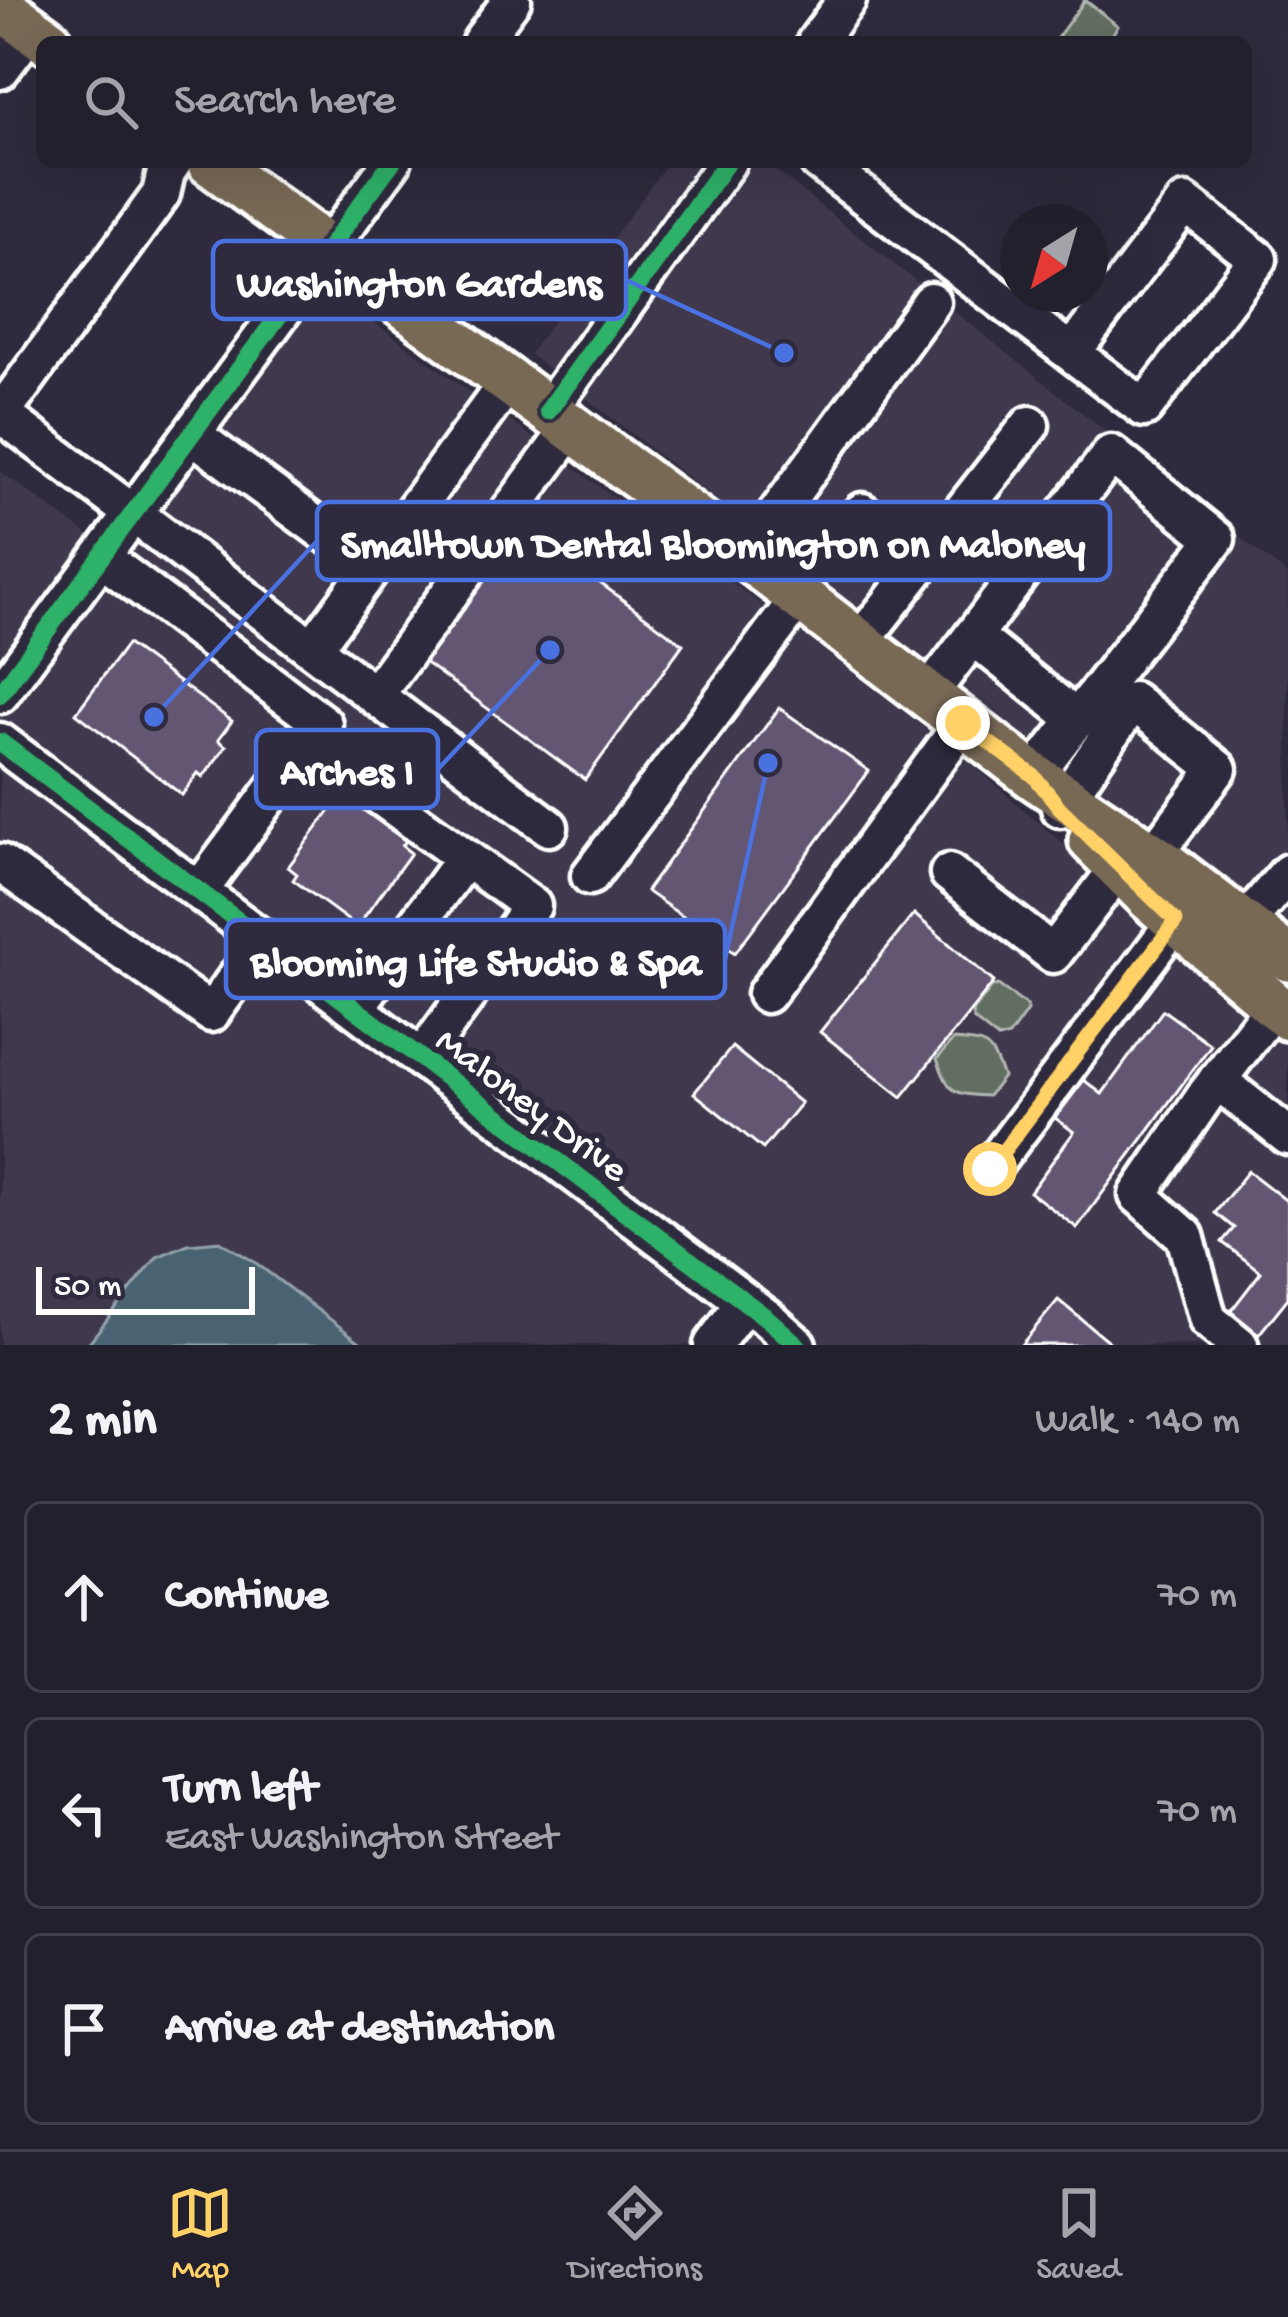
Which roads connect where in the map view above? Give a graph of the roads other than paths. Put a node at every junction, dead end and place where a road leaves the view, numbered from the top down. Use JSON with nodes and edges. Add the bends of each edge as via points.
{"nodes":[{"id":1,"x":512,"y":0,"type":"edge"},
{"id":2,"x":847,"y":0,"type":"edge"},
{"id":3,"x":27,"y":26,"type":"edge"},
{"id":4,"x":485,"y":36,"type":"edge"},
{"id":5,"x":820,"y":36,"type":"edge"},
{"id":6,"x":0,"y":70,"type":"edge"},
{"id":7,"x":176,"y":168,"type":"edge"},
{"id":8,"x":181,"y":168,"type":"edge"},
{"id":9,"x":188,"y":168,"type":"edge"},
{"id":10,"x":388,"y":168,"type":"edge"},
{"id":11,"x":723,"y":168,"type":"edge"},
{"id":12,"x":827,"y":168,"type":"edge"},
{"id":13,"x":327,"y":250,"type":"junction"},
{"id":14,"x":931,"y":302,"type":"dead end"},
{"id":15,"x":1072,"y":352,"type":"junction"},
{"id":16,"x":0,"y":378,"type":"edge"},
{"id":17,"x":508,"y":382,"type":"junction"},
{"id":18,"x":559,"y":419,"type":"junction"},
{"id":19,"x":1030,"y":425,"type":"dead end"},
{"id":20,"x":193,"y":434,"type":"junction"},
{"id":21,"x":134,"y":512,"type":"junction"},
{"id":22,"x":862,"y":512,"type":"dead end"},
{"id":23,"x":101,"y":556,"type":"junction"},
{"id":24,"x":746,"y":556,"type":"junction"},
{"id":25,"x":925,"y":560,"type":"junction"},
{"id":26,"x":372,"y":567,"type":"junction"},
{"id":27,"x":799,"y":598,"type":"junction"},
{"id":28,"x":973,"y":636,"type":"junction"},
{"id":29,"x":859,"y":643,"type":"junction"},
{"id":30,"x":313,"y":648,"type":"junction"},
{"id":31,"x":6,"y":673,"type":"edge"},
{"id":32,"x":375,"y":694,"type":"junction"},
{"id":33,"x":945,"y":709,"type":"junction"},
{"id":34,"x":1078,"y":720,"type":"junction"},
{"id":35,"x":0,"y":742,"type":"edge"},
{"id":36,"x":359,"y":781,"type":"dead end"},
{"id":37,"x":1054,"y":794,"type":"junction"},
{"id":38,"x":549,"y":827,"type":"dead end"},
{"id":39,"x":465,"y":858,"type":"junction"},
{"id":40,"x":0,"y":862,"type":"edge"},
{"id":41,"x":1135,"y":862,"type":"junction"},
{"id":42,"x":949,"y":873,"type":"dead end"},
{"id":43,"x":1288,"y":873,"type":"edge"},
{"id":44,"x":590,"y":876,"type":"dead end"},
{"id":45,"x":199,"y":891,"type":"junction"},
{"id":46,"x":1187,"y":905,"type":"junction"},
{"id":47,"x":263,"y":940,"type":"junction"},
{"id":48,"x":1230,"y":940,"type":"junction"},
{"id":49,"x":1288,"y":958,"type":"edge"},
{"id":50,"x":766,"y":994,"type":"dead end"},
{"id":51,"x":355,"y":1008,"type":"junction"},
{"id":52,"x":1281,"y":1011,"type":"edge"},
{"id":53,"x":422,"y":1059,"type":"junction"},
{"id":54,"x":1217,"y":1080,"type":"junction"},
{"id":55,"x":1288,"y":1136,"type":"edge"},
{"id":56,"x":990,"y":1169,"type":"dead end"},
{"id":57,"x":745,"y":1302,"type":"junction"},
{"id":58,"x":713,"y":1345,"type":"edge"},
{"id":59,"x":796,"y":1345,"type":"edge"},
{"id":60,"x":1240,"y":1345,"type":"edge"}],
"edges":[{"from":1,"to":4,"type":"street"},
{"from":2,"to":5,"type":"street"},
{"from":3,"to":6,"type":"street"},
{"from":7,"to":16,"type":"street","via":[[146,182]]},
{"from":8,"to":21,"type":"street","via":[[1,415]]},
{"from":9,"to":13,"type":"main road"},
{"from":10,"to":13,"type":"street"},
{"from":11,"to":18,"type":"street"},
{"from":12,"to":15,"type":"street"},
{"from":13,"to":17,"type":"main road"},
{"from":13,"to":20,"type":"street"},
{"from":14,"to":24,"type":"street"},
{"from":15,"to":15,"type":"street","via":[[1144,408],[1258,259],[1185,203]]},
{"from":17,"to":18,"type":"main road"},
{"from":17,"to":26,"type":"street"},
{"from":18,"to":24,"type":"main road"},
{"from":18,"to":32,"type":"street"},
{"from":19,"to":25,"type":"street"},
{"from":20,"to":21,"type":"street"},
{"from":20,"to":26,"type":"street"},
{"from":21,"to":23,"type":"street"},
{"from":21,"to":30,"type":"street"},
{"from":22,"to":25,"type":"street"},
{"from":23,"to":31,"type":"street"},
{"from":23,"to":45,"type":"street","via":[[323,724]]},
{"from":24,"to":27,"type":"main road"},
{"from":25,"to":29,"type":"street"},
{"from":26,"to":30,"type":"street"},
{"from":27,"to":29,"type":"main road"},
{"from":27,"to":44,"type":"street"},
{"from":28,"to":33,"type":"street"},
{"from":28,"to":34,"type":"street"},
{"from":28,"to":34,"type":"street","via":[[1111,454],[1216,539]]},
{"from":29,"to":33,"type":"main road"},
{"from":30,"to":32,"type":"street"},
{"from":32,"to":38,"type":"street"},
{"from":33,"to":37,"type":"main road"},
{"from":33,"to":50,"type":"street"},
{"from":34,"to":37,"type":"street"},
{"from":35,"to":45,"type":"street","name":"Maloney Drive"},
{"from":36,"to":39,"type":"street"},
{"from":37,"to":41,"type":"main road"},
{"from":37,"to":41,"type":"street","via":[[1133,701],[1218,769]]},
{"from":39,"to":51,"type":"street"},
{"from":39,"to":53,"type":"street","via":[[532,906]]},
{"from":40,"to":47,"type":"street","via":[[211,1012]]},
{"from":41,"to":42,"type":"street","via":[[1053,954]]},
{"from":41,"to":46,"type":"main road"},
{"from":43,"to":48,"type":"street"},
{"from":45,"to":47,"type":"street","name":"Maloney Drive"},
{"from":46,"to":48,"type":"main road"},
{"from":46,"to":56,"type":"street"},
{"from":47,"to":51,"type":"street","name":"Maloney Drive"},
{"from":48,"to":49,"type":"main road"},
{"from":48,"to":52,"type":"main road"},
{"from":51,"to":53,"type":"street","name":"Maloney Drive"},
{"from":52,"to":54,"type":"street"},
{"from":53,"to":57,"type":"street","name":"Maloney Drive"},
{"from":54,"to":55,"type":"street"},
{"from":54,"to":60,"type":"street","via":[[1138,1196],[1185,1236],[1208,1320]]},
{"from":57,"to":58,"type":"street"},
{"from":57,"to":59,"type":"street","name":"Maloney Drive"}]}
